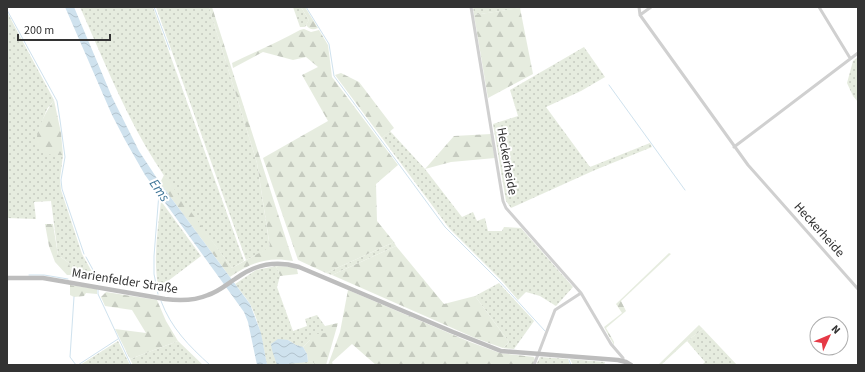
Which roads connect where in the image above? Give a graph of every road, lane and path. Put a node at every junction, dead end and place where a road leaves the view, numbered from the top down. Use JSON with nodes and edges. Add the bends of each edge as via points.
{"nodes":[{"id":1,"x":471,"y":7,"type":"edge"},
{"id":2,"x":639,"y":7,"type":"edge"},
{"id":3,"x":651,"y":7,"type":"edge"},
{"id":4,"x":819,"y":7,"type":"edge"},
{"id":5,"x":640,"y":15,"type":"junction"},
{"id":6,"x":858,"y":53,"type":"edge"},
{"id":7,"x":850,"y":58,"type":"junction"},
{"id":8,"x":734,"y":147,"type":"junction"},
{"id":9,"x":7,"y":278,"type":"edge"},
{"id":10,"x":346,"y":287,"type":"joint"},
{"id":11,"x":858,"y":289,"type":"edge"},
{"id":12,"x":581,"y":293,"type":"junction"},
{"id":13,"x":539,"y":355,"type":"junction"},
{"id":14,"x":623,"y":361,"type":"junction"},
{"id":15,"x":534,"y":365,"type":"edge"},
{"id":16,"x":631,"y":365,"type":"edge"}],
"edges":[{"from":1,"to":12,"type":"street","name":"Heckerheide","via":[[503,201],[509,212]]},
{"from":2,"to":5,"type":"street","name":"Heckerheide"},
{"from":3,"to":5,"type":"street"},
{"from":4,"to":7,"type":"street"},
{"from":5,"to":8,"type":"street","name":"Heckerheide"},
{"from":6,"to":7,"type":"street"},
{"from":7,"to":8,"type":"street"},
{"from":8,"to":11,"type":"street","name":"Heckerheide"},
{"from":9,"to":10,"type":"main road","name":"Marienfelder Straße","via":[[43,278],[184,300],[207,296],[255,267],[282,263],[299,267]]},
{"from":10,"to":13,"type":"main road","name":"Heckerheide","via":[[500,351]]},
{"from":12,"to":13,"type":"street","via":[[555,310]]},
{"from":12,"to":14,"type":"street","name":"Heckerheide"},
{"from":13,"to":14,"type":"main road","name":"Heckerheide"},
{"from":13,"to":15,"type":"street"},
{"from":14,"to":16,"type":"main road","name":"Heckerheide"}]}
